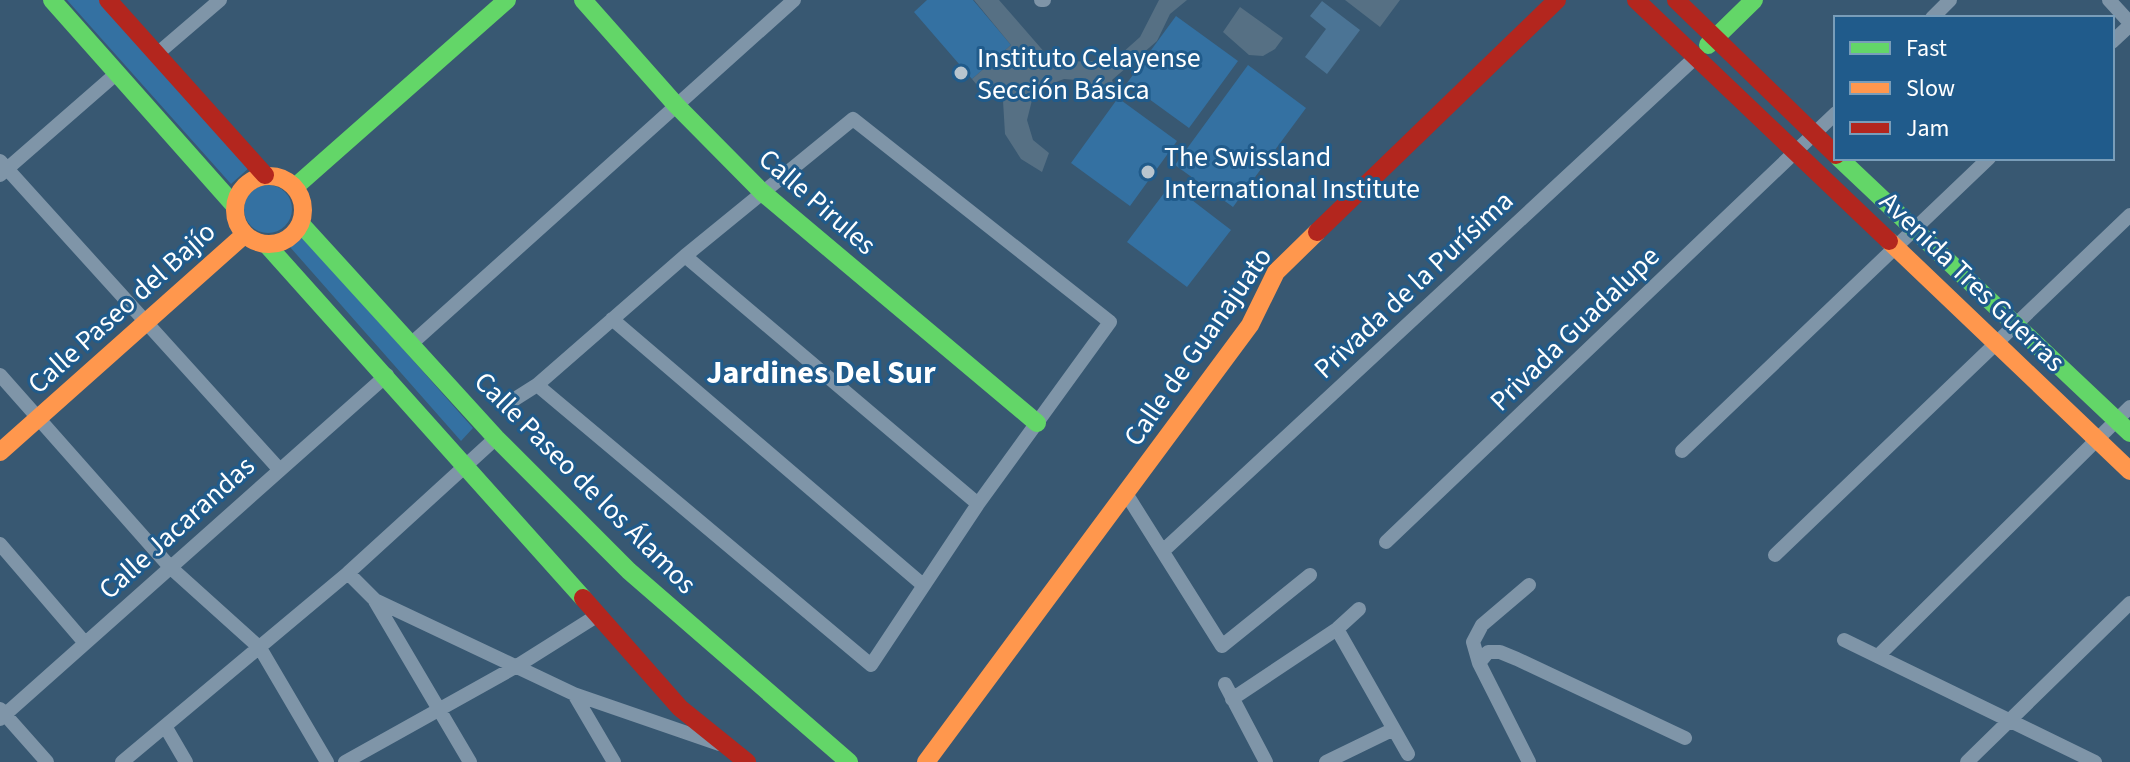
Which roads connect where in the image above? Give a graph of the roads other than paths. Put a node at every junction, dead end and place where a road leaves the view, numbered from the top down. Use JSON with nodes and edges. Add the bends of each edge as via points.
{"nodes":[{"id":1,"x":52,"y":0,"type":"edge"},
{"id":2,"x":108,"y":0,"type":"edge"},
{"id":3,"x":220,"y":0,"type":"edge"},
{"id":4,"x":507,"y":0,"type":"edge"},
{"id":5,"x":583,"y":0,"type":"edge"},
{"id":6,"x":794,"y":0,"type":"edge"},
{"id":7,"x":1557,"y":0,"type":"edge"},
{"id":8,"x":1636,"y":0,"type":"edge"},
{"id":9,"x":1676,"y":0,"type":"edge"},
{"id":10,"x":1754,"y":0,"type":"edge"},
{"id":11,"x":1950,"y":0,"type":"edge"},
{"id":12,"x":2109,"y":0,"type":"edge"},
{"id":13,"x":1934,"y":16,"type":"edge"},
{"id":14,"x":2130,"y":24,"type":"edge"},
{"id":15,"x":1716,"y":38,"type":"junction"},
{"id":16,"x":2114,"y":40,"type":"edge"},
{"id":17,"x":157,"y":54,"type":"junction"},
{"id":18,"x":1697,"y":56,"type":"junction"},
{"id":19,"x":117,"y":73,"type":"junction"},
{"id":20,"x":676,"y":105,"type":"junction"},
{"id":21,"x":1834,"y":115,"type":"edge"},
{"id":22,"x":1815,"y":134,"type":"junction"},
{"id":23,"x":1797,"y":151,"type":"junction"},
{"id":24,"x":1834,"y":152,"type":"edge"},
{"id":25,"x":1842,"y":160,"type":"edge"},
{"id":26,"x":1987,"y":160,"type":"edge"},
{"id":27,"x":2,"y":169,"type":"edge"},
{"id":28,"x":265,"y":175,"type":"junction"},
{"id":29,"x":295,"y":187,"type":"junction"},
{"id":30,"x":762,"y":192,"type":"junction"},
{"id":31,"x":234,"y":205,"type":"junction"},
{"id":32,"x":2130,"y":215,"type":"edge"},
{"id":33,"x":301,"y":224,"type":"junction"},
{"id":34,"x":1913,"y":230,"type":"junction"},
{"id":35,"x":244,"y":235,"type":"junction"},
{"id":36,"x":267,"y":245,"type":"junction"},
{"id":37,"x":1895,"y":247,"type":"junction"},
{"id":38,"x":685,"y":256,"type":"junction"},
{"id":39,"x":612,"y":319,"type":"junction"},
{"id":40,"x":145,"y":323,"type":"junction"},
{"id":41,"x":2014,"y":325,"type":"junction"},
{"id":42,"x":1997,"y":342,"type":"junction"},
{"id":43,"x":411,"y":344,"type":"junction"},
{"id":44,"x":0,"y":375,"type":"edge"},
{"id":45,"x":387,"y":375,"type":"junction"},
{"id":46,"x":537,"y":385,"type":"junction"},
{"id":47,"x":507,"y":404,"type":"dead end"},
{"id":48,"x":37,"y":419,"type":"junction"},
{"id":49,"x":2126,"y":420,"type":"edge"},
{"id":50,"x":1037,"y":423,"type":"junction"},
{"id":51,"x":496,"y":438,"type":"junction"},
{"id":52,"x":2097,"y":438,"type":"junction"},
{"id":53,"x":1682,"y":451,"type":"dead end"},
{"id":54,"x":0,"y":452,"type":"edge"},
{"id":55,"x":466,"y":467,"type":"junction"},
{"id":56,"x":279,"y":469,"type":"junction"},
{"id":57,"x":2130,"y":471,"type":"edge"},
{"id":58,"x":1127,"y":495,"type":"junction"},
{"id":59,"x":978,"y":504,"type":"junction"},
{"id":60,"x":1386,"y":542,"type":"dead end"},
{"id":61,"x":0,"y":544,"type":"edge"},
{"id":62,"x":1164,"y":550,"type":"junction"},
{"id":63,"x":1775,"y":555,"type":"dead end"},
{"id":64,"x":170,"y":567,"type":"junction"},
{"id":65,"x":348,"y":573,"type":"junction"},
{"id":66,"x":1310,"y":575,"type":"dead end"},
{"id":67,"x":923,"y":585,"type":"junction"},
{"id":68,"x":1529,"y":585,"type":"dead end"},
{"id":69,"x":375,"y":600,"type":"junction"},
{"id":70,"x":2130,"y":603,"type":"edge"},
{"id":71,"x":1359,"y":609,"type":"dead end"},
{"id":72,"x":598,"y":615,"type":"junction"},
{"id":73,"x":1337,"y":629,"type":"junction"},
{"id":74,"x":1844,"y":640,"type":"dead end"},
{"id":75,"x":85,"y":643,"type":"junction"},
{"id":76,"x":260,"y":648,"type":"junction"},
{"id":77,"x":1878,"y":656,"type":"junction"},
{"id":78,"x":1479,"y":663,"type":"junction"},
{"id":79,"x":517,"y":666,"type":"junction"},
{"id":80,"x":1225,"y":684,"type":"dead end"},
{"id":81,"x":574,"y":694,"type":"junction"},
{"id":82,"x":1232,"y":699,"type":"junction"},
{"id":83,"x":437,"y":708,"type":"junction"},
{"id":84,"x":2,"y":714,"type":"edge"},
{"id":85,"x":2008,"y":722,"type":"junction"},
{"id":86,"x":165,"y":726,"type":"junction"},
{"id":87,"x":1394,"y":729,"type":"junction"},
{"id":88,"x":1685,"y":738,"type":"dead end"},
{"id":89,"x":726,"y":746,"type":"junction"},
{"id":90,"x":1408,"y":754,"type":"dead end"},
{"id":91,"x":47,"y":762,"type":"edge"},
{"id":92,"x":122,"y":762,"type":"edge"},
{"id":93,"x":186,"y":762,"type":"edge"},
{"id":94,"x":327,"y":762,"type":"edge"},
{"id":95,"x":345,"y":762,"type":"edge"},
{"id":96,"x":470,"y":762,"type":"edge"},
{"id":97,"x":614,"y":762,"type":"edge"},
{"id":98,"x":747,"y":762,"type":"edge"},
{"id":99,"x":849,"y":762,"type":"edge"},
{"id":100,"x":926,"y":762,"type":"edge"},
{"id":101,"x":1266,"y":762,"type":"edge"},
{"id":102,"x":1326,"y":762,"type":"edge"},
{"id":103,"x":1529,"y":762,"type":"edge"},
{"id":104,"x":1967,"y":762,"type":"edge"},
{"id":105,"x":2095,"y":762,"type":"edge"}],
"edges":[{"from":1,"to":19,"type":"main road"},
{"from":2,"to":17,"type":"main road"},
{"from":3,"to":17,"type":"street"},
{"from":4,"to":29,"type":"main road"},
{"from":5,"to":20,"type":"main road","name":"Calle Pirules"},
{"from":6,"to":20,"type":"street"},
{"from":7,"to":58,"type":"main road","name":"Calle de Guanajuato","via":[[1276,272],[1250,325]]},
{"from":8,"to":18,"type":"main road","name":"Avenida Tres Guerras"},
{"from":9,"to":15,"type":"main road","name":"Avenida Tres Guerras"},
{"from":10,"to":15,"type":"main road"},
{"from":11,"to":13,"type":"street"},
{"from":12,"to":14,"type":"street"},
{"from":14,"to":16,"type":"street"},
{"from":15,"to":18,"type":"main road"},
{"from":15,"to":22,"type":"main road","name":"Avenida Tres Guerras"},
{"from":17,"to":28,"type":"main road"},
{"from":18,"to":23,"type":"main road","name":"Avenida Tres Guerras"},
{"from":18,"to":62,"type":"street","name":"Privada de la Purísima"},
{"from":19,"to":27,"type":"street"},
{"from":19,"to":31,"type":"main road"},
{"from":20,"to":30,"type":"main road","name":"Calle Pirules"},
{"from":20,"to":43,"type":"street"},
{"from":21,"to":22,"type":"street","name":"Privada Guadalupe"},
{"from":22,"to":23,"type":"street","name":"Privada Guadalupe"},
{"from":22,"to":24,"type":"main road","name":"Avenida Tres Guerras"},
{"from":23,"to":37,"type":"main road","name":"Avenida Tres Guerras"},
{"from":23,"to":60,"type":"street","name":"Privada Guadalupe"},
{"from":25,"to":34,"type":"main road","name":"Avenida Tres Guerras"},
{"from":26,"to":34,"type":"street"},
{"from":27,"to":40,"type":"street"},
{"from":28,"to":29,"type":"main road"},
{"from":28,"to":31,"type":"main road","via":[[239,191]]},
{"from":29,"to":33,"type":"main road","via":[[304,205]]},
{"from":30,"to":38,"type":"street"},
{"from":30,"to":50,"type":"main road","name":"Calle Pirules"},
{"from":30,"to":50,"type":"street","via":[[853,119],[1110,322]]},
{"from":31,"to":35,"type":"main road","via":[[235,221]]},
{"from":32,"to":41,"type":"street"},
{"from":33,"to":36,"type":"main road","via":[[288,240]]},
{"from":33,"to":43,"type":"main road","name":"Calle Paseo de los Álamos"},
{"from":34,"to":37,"type":"street"},
{"from":34,"to":41,"type":"main road","name":"Avenida Tres Guerras"},
{"from":35,"to":36,"type":"main road"},
{"from":35,"to":40,"type":"main road","name":"Calle Paseo del Bajío"},
{"from":36,"to":45,"type":"main road"},
{"from":37,"to":42,"type":"main road","name":"Avenida Tres Guerras"},
{"from":37,"to":53,"type":"street"},
{"from":38,"to":39,"type":"street"},
{"from":38,"to":59,"type":"street"},
{"from":39,"to":46,"type":"street"},
{"from":39,"to":67,"type":"street"},
{"from":40,"to":48,"type":"main road","name":"Calle Paseo del Bajío"},
{"from":40,"to":56,"type":"street"},
{"from":41,"to":42,"type":"street"},
{"from":41,"to":49,"type":"main road","name":"Avenida Tres Guerras"},
{"from":42,"to":52,"type":"main road","name":"Avenida Tres Guerras"},
{"from":42,"to":63,"type":"street"},
{"from":43,"to":51,"type":"main road","name":"Calle Paseo de los Álamos"},
{"from":44,"to":48,"type":"street"},
{"from":45,"to":55,"type":"main road"},
{"from":45,"to":56,"type":"street","name":"Calle Jacarandas"},
{"from":46,"to":47,"type":"street"},
{"from":46,"to":67,"type":"street","via":[[871,665]]},
{"from":48,"to":54,"type":"main road","name":"Calle Paseo del Bajío"},
{"from":48,"to":64,"type":"street"},
{"from":49,"to":52,"type":"street"},
{"from":50,"to":59,"type":"street"},
{"from":51,"to":55,"type":"street"},
{"from":51,"to":99,"type":"main road","name":"Calle Paseo de los Álamos","via":[[629,571]]},
{"from":52,"to":57,"type":"main road","name":"Avenida Tres Guerras"},
{"from":52,"to":77,"type":"street"},
{"from":55,"to":65,"type":"street"},
{"from":55,"to":72,"type":"main road"},
{"from":56,"to":64,"type":"street","name":"Calle Jacarandas"},
{"from":58,"to":62,"type":"street"},
{"from":58,"to":100,"type":"main road","name":"Calle de Guanajuato"},
{"from":59,"to":67,"type":"street"},
{"from":61,"to":75,"type":"street"},
{"from":62,"to":66,"type":"street","via":[[1222,646]]},
{"from":64,"to":75,"type":"street","name":"Calle Jacarandas"},
{"from":64,"to":76,"type":"street"},
{"from":65,"to":69,"type":"street"},
{"from":65,"to":76,"type":"street"},
{"from":68,"to":78,"type":"street","via":[[1482,625],[1473,642]]},
{"from":69,"to":79,"type":"street"},
{"from":69,"to":83,"type":"street"},
{"from":70,"to":85,"type":"street"},
{"from":71,"to":73,"type":"street"},
{"from":72,"to":79,"type":"street"},
{"from":72,"to":89,"type":"main road","via":[[680,708]]},
{"from":73,"to":82,"type":"street"},
{"from":73,"to":87,"type":"street"},
{"from":74,"to":77,"type":"street"},
{"from":75,"to":84,"type":"street","name":"Calle Jacarandas"},
{"from":76,"to":86,"type":"street"},
{"from":76,"to":94,"type":"street"},
{"from":77,"to":85,"type":"street"},
{"from":78,"to":88,"type":"street","via":[[1488,652],[1500,652]]},
{"from":78,"to":103,"type":"street"},
{"from":79,"to":81,"type":"street"},
{"from":79,"to":83,"type":"street"},
{"from":80,"to":82,"type":"street"},
{"from":81,"to":89,"type":"street"},
{"from":81,"to":97,"type":"street"},
{"from":82,"to":101,"type":"street"},
{"from":83,"to":95,"type":"street"},
{"from":83,"to":96,"type":"street"},
{"from":84,"to":91,"type":"street"},
{"from":85,"to":104,"type":"street"},
{"from":85,"to":105,"type":"street"},
{"from":86,"to":92,"type":"street"},
{"from":86,"to":93,"type":"street"},
{"from":87,"to":90,"type":"street"},
{"from":87,"to":102,"type":"street"},
{"from":89,"to":98,"type":"main road"}]}
